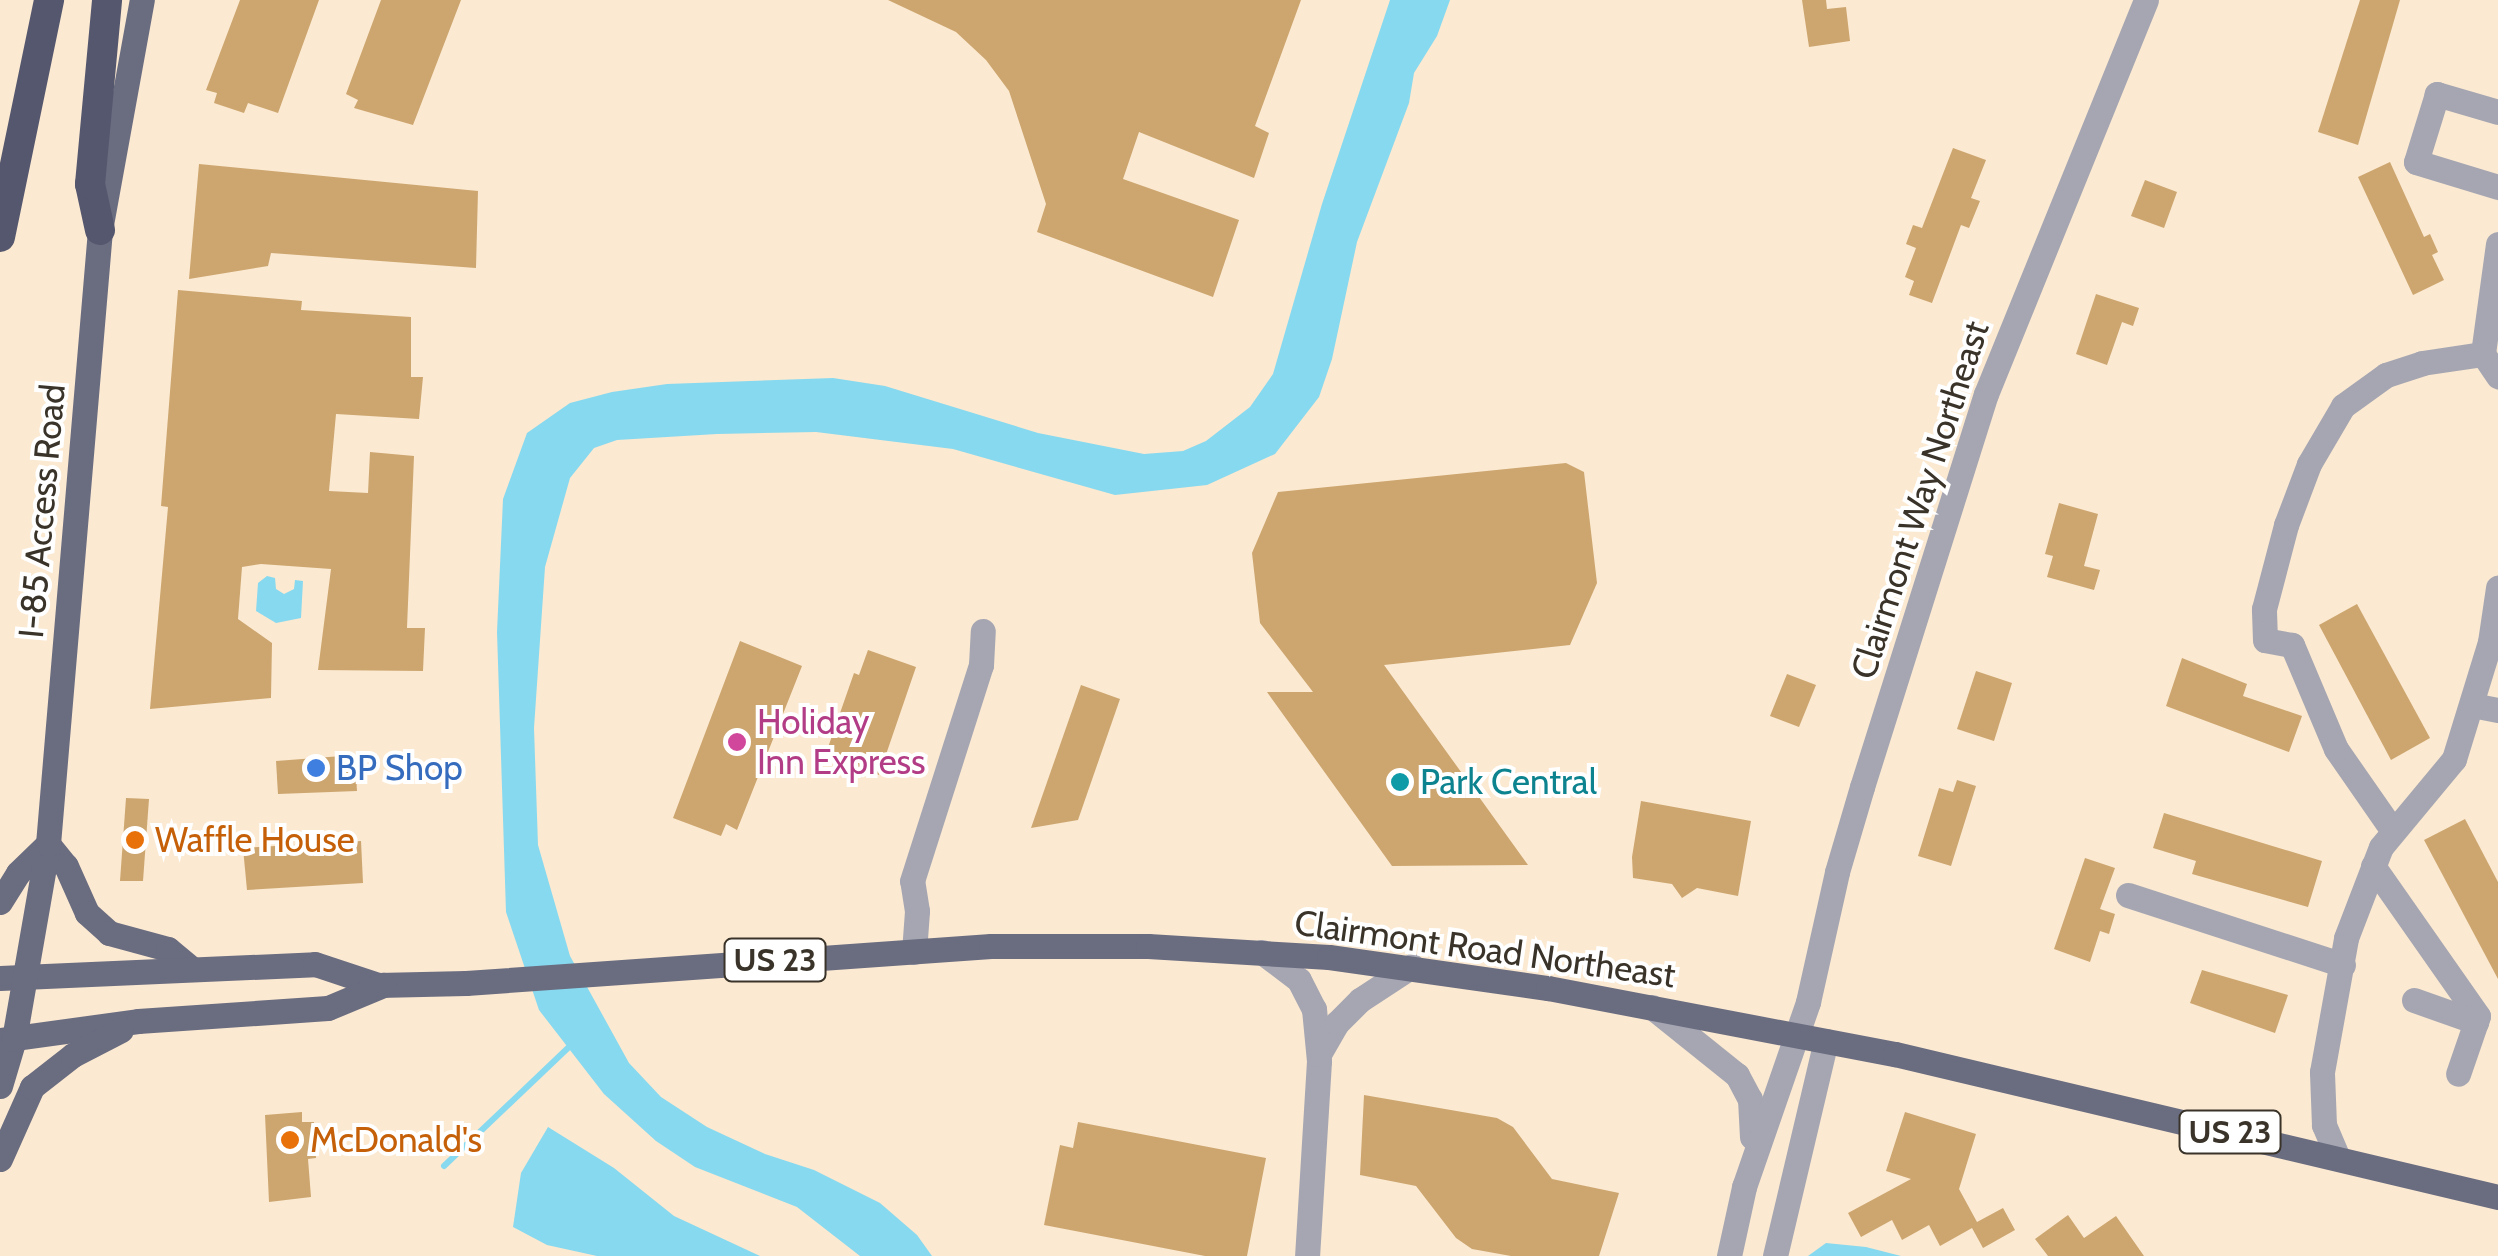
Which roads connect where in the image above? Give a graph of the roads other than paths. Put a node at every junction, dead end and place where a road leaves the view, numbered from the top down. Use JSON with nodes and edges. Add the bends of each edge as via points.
{"nodes":[{"id":1,"x":49,"y":0,"type":"edge"},
{"id":2,"x":107,"y":0,"type":"edge"},
{"id":3,"x":142,"y":0,"type":"edge"},
{"id":4,"x":2146,"y":0,"type":"edge"},
{"id":5,"x":2498,"y":112,"type":"edge"},
{"id":6,"x":2498,"y":188,"type":"edge"},
{"id":7,"x":100,"y":230,"type":"junction"},
{"id":8,"x":0,"y":237,"type":"edge"},
{"id":9,"x":2498,"y":244,"type":"edge"},
{"id":10,"x":2483,"y":354,"type":"junction"},
{"id":11,"x":2498,"y":376,"type":"edge"},
{"id":12,"x":2498,"y":588,"type":"edge"},
{"id":13,"x":983,"y":631,"type":"dead end"},
{"id":14,"x":2472,"y":706,"type":"junction"},
{"id":15,"x":2498,"y":710,"type":"edge"},
{"id":16,"x":2393,"y":831,"type":"junction"},
{"id":17,"x":48,"y":844,"type":"junction"},
{"id":18,"x":2373,"y":866,"type":"junction"},
{"id":19,"x":2128,"y":895,"type":"dead end"},
{"id":20,"x":0,"y":902,"type":"edge"},
{"id":21,"x":914,"y":952,"type":"junction"},
{"id":22,"x":1262,"y":952,"type":"junction"},
{"id":23,"x":2342,"y":965,"type":"junction"},
{"id":24,"x":1412,"y":966,"type":"junction"},
{"id":25,"x":192,"y":969,"type":"junction"},
{"id":26,"x":12,"y":977,"type":"edge"},
{"id":27,"x":383,"y":985,"type":"junction"},
{"id":28,"x":2414,"y":1000,"type":"dead end"},
{"id":29,"x":1652,"y":1007,"type":"junction"},
{"id":30,"x":138,"y":1021,"type":"junction"},
{"id":31,"x":2476,"y":1022,"type":"junction"},
{"id":32,"x":1796,"y":1034,"type":"junction"},
{"id":33,"x":7,"y":1039,"type":"edge"},
{"id":34,"x":1826,"y":1041,"type":"junction"},
{"id":35,"x":1319,"y":1054,"type":"junction"},
{"id":36,"x":2458,"y":1074,"type":"dead end"},
{"id":37,"x":0,"y":1086,"type":"edge"},
{"id":38,"x":2338,"y":1158,"type":"junction"},
{"id":39,"x":0,"y":1159,"type":"edge"},
{"id":40,"x":1744,"y":1186,"type":"junction"},
{"id":41,"x":2498,"y":1197,"type":"edge"},
{"id":42,"x":1307,"y":1256,"type":"edge"},
{"id":43,"x":1729,"y":1256,"type":"edge"},
{"id":44,"x":1775,"y":1256,"type":"edge"}],
"edges":[{"from":1,"to":8,"type":"highway"},
{"from":2,"to":7,"type":"highway","via":[[90,184]]},
{"from":3,"to":7,"type":"main road","name":"I-85 Access Road"},
{"from":4,"to":32,"type":"street","name":"Clairmont Way Northeast","via":[[1986,394],[1842,855]]},
{"from":5,"to":6,"type":"street","via":[[2437,94],[2416,162]]},
{"from":7,"to":17,"type":"main road","name":"I-85 Access Road"},
{"from":9,"to":10,"type":"street"},
{"from":10,"to":11,"type":"street"},
{"from":10,"to":16,"type":"street","via":[[2386,375],[2343,406],[2309,464],[2264,610],[2265,640],[2292,645],[2336,750]]},
{"from":12,"to":14,"type":"street"},
{"from":13,"to":21,"type":"street","via":[[980,665],[912,881]]},
{"from":14,"to":15,"type":"street"},
{"from":14,"to":16,"type":"street","via":[[2454,759]]},
{"from":16,"to":18,"type":"street"},
{"from":17,"to":20,"type":"main road"},
{"from":17,"to":25,"type":"main road","via":[[88,913],[109,933],[168,949]]},
{"from":17,"to":26,"type":"main road","name":"I-85 Access Road"},
{"from":18,"to":23,"type":"street"},
{"from":18,"to":31,"type":"street"},
{"from":19,"to":23,"type":"street"},
{"from":21,"to":22,"type":"main road","name":"Clairmont Road Northeast","number":"US 23","via":[[991,946]]},
{"from":21,"to":27,"type":"main road","name":"Clairmont Road Northeast","number":"US 23"},
{"from":22,"to":24,"type":"main road","name":"Clairmont Road Northeast","number":"US 23"},
{"from":22,"to":35,"type":"street","via":[[1309,996]]},
{"from":23,"to":38,"type":"street","via":[[2322,1072],[2324,1125]]},
{"from":24,"to":29,"type":"main road","name":"Clairmont Road Northeast","number":"US 23"},
{"from":24,"to":35,"type":"street","via":[[1360,1000]]},
{"from":25,"to":26,"type":"main road","name":"Clairmont Road Northeast","number":"US 23"},
{"from":25,"to":27,"type":"main road","name":"Clairmont Road Northeast","number":"US 23","via":[[315,964]]},
{"from":26,"to":33,"type":"main road","name":"I-85 Access Road"},
{"from":27,"to":30,"type":"main road","name":"Clairmont Road Northeast","number":"US 23","via":[[328,1008]]},
{"from":28,"to":31,"type":"street"},
{"from":29,"to":32,"type":"main road","name":"Clairmont Road Northeast","number":"US 23"},
{"from":29,"to":40,"type":"street","via":[[1727,1064],[1746,1090],[1753,1124]]},
{"from":30,"to":33,"type":"main road","name":"Clairmont Road Northeast","number":"US 23"},
{"from":30,"to":39,"type":"main road","via":[[72,1055],[32,1087]]},
{"from":31,"to":36,"type":"street"},
{"from":32,"to":34,"type":"main road","name":"Clairmont Road Northeast","number":"US 23"},
{"from":32,"to":40,"type":"street","name":"Clairmont Way Northeast"},
{"from":33,"to":37,"type":"main road","name":"I-85 Access Road"},
{"from":34,"to":38,"type":"main road","name":"Clairmont Road Northeast","number":"US 23"},
{"from":34,"to":44,"type":"street"},
{"from":35,"to":42,"type":"street"},
{"from":38,"to":41,"type":"main road","name":"Clairmont Road Northeast","number":"US 23"},
{"from":40,"to":43,"type":"street"}]}
